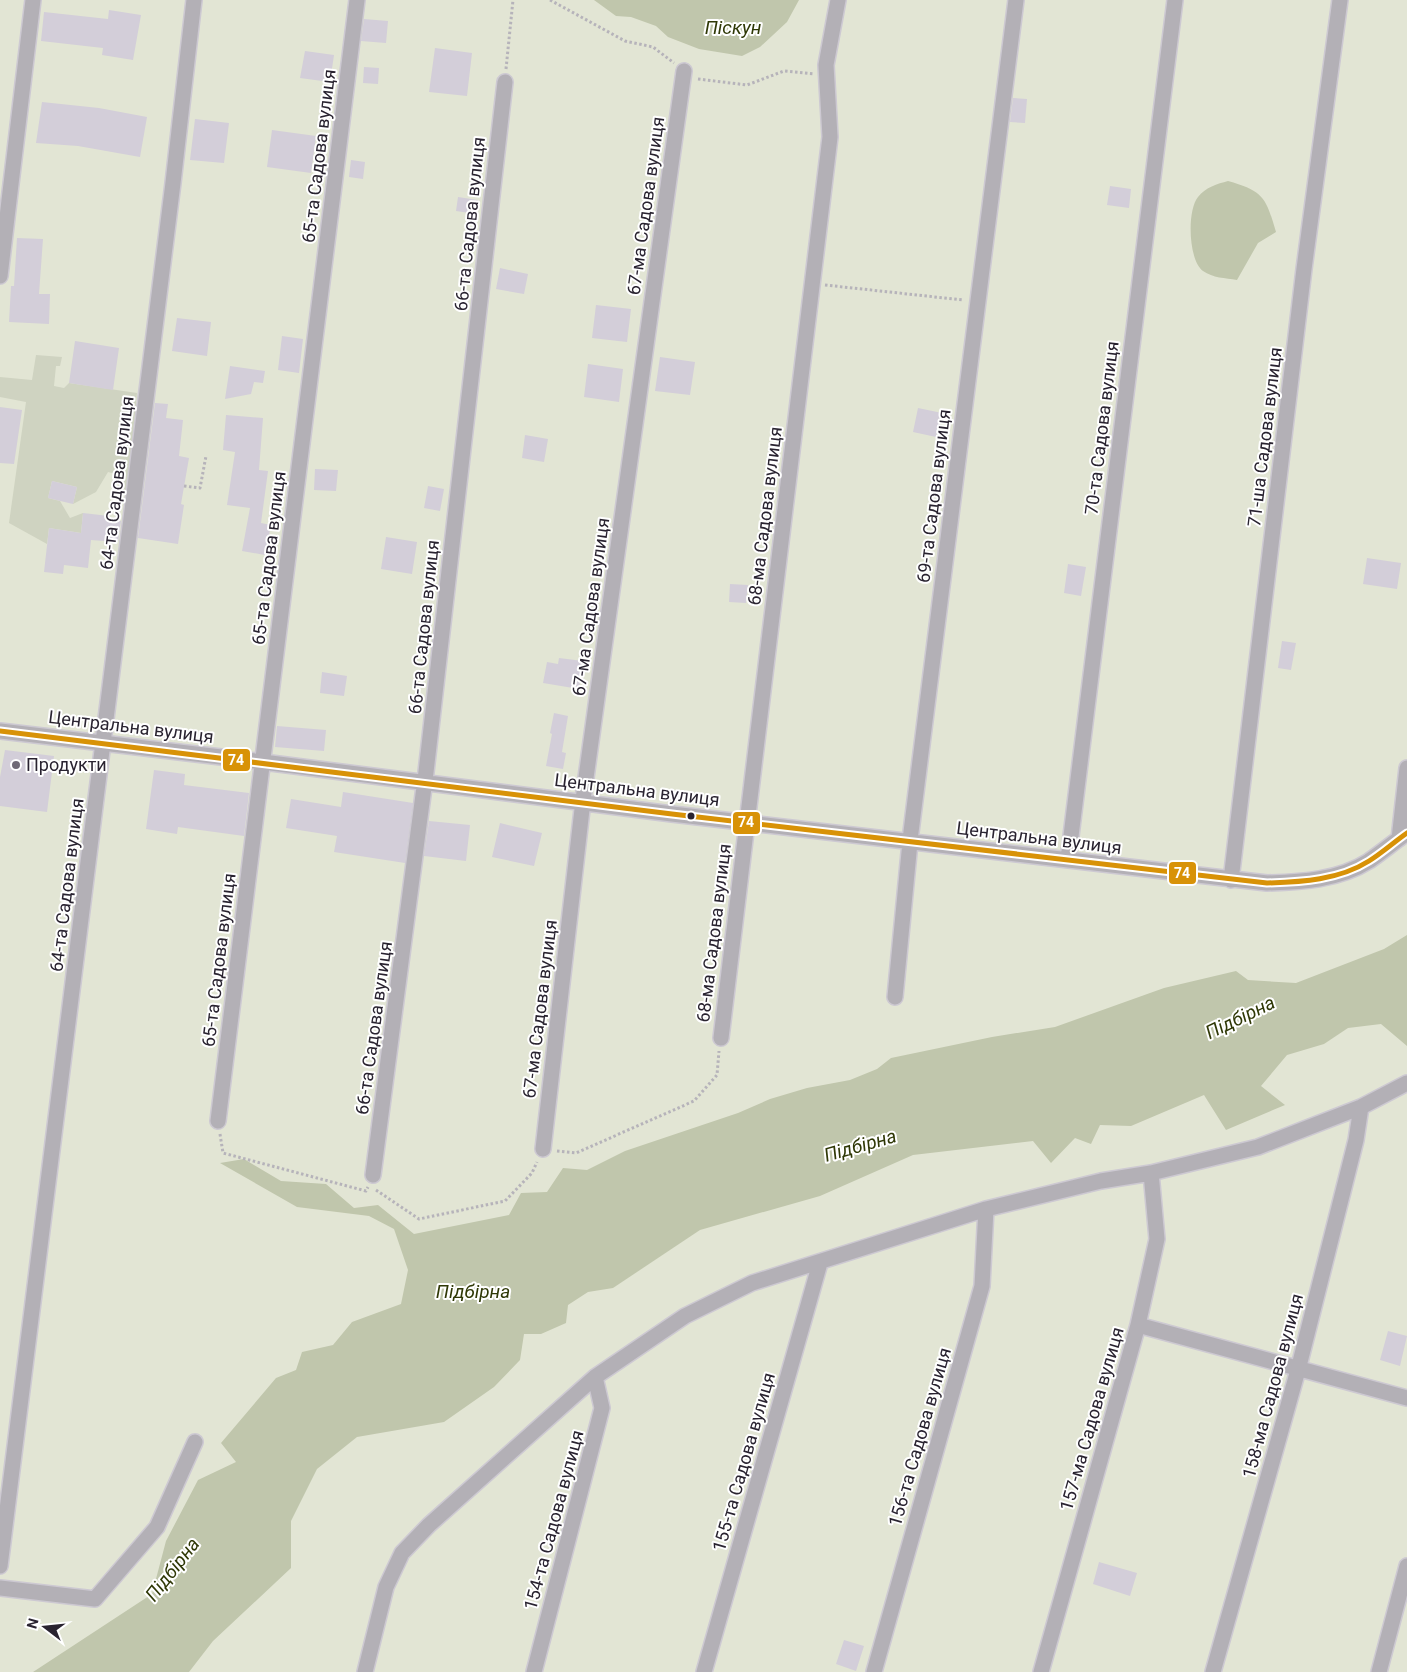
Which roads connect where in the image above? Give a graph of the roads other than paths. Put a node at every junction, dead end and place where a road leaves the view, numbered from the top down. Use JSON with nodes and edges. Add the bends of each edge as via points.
{"nodes":[{"id":1,"x":33,"y":0,"type":"edge"},
{"id":2,"x":194,"y":0,"type":"edge"},
{"id":3,"x":357,"y":0,"type":"edge"},
{"id":4,"x":838,"y":0,"type":"edge"},
{"id":5,"x":1016,"y":0,"type":"edge"},
{"id":6,"x":1174,"y":0,"type":"edge"},
{"id":7,"x":1340,"y":0,"type":"edge"},
{"id":8,"x":684,"y":71,"type":"dead end"},
{"id":9,"x":505,"y":82,"type":"road end"},
{"id":10,"x":0,"y":276,"type":"edge"},
{"id":11,"x":0,"y":731,"type":"edge"},
{"id":12,"x":103,"y":743,"type":"junction"},
{"id":13,"x":263,"y":762,"type":"junction"},
{"id":14,"x":1407,"y":768,"type":"edge"},
{"id":15,"x":425,"y":783,"type":"junction"},
{"id":16,"x":583,"y":802,"type":"junction"},
{"id":17,"x":746,"y":822,"type":"junction"},
{"id":18,"x":1403,"y":836,"type":"edge"},
{"id":19,"x":910,"y":842,"type":"junction"},
{"id":20,"x":1068,"y":860,"type":"junction"},
{"id":21,"x":1231,"y":880,"type":"junction"},
{"id":22,"x":895,"y":997,"type":"dead end"},
{"id":23,"x":721,"y":1038,"type":"road end"},
{"id":24,"x":1407,"y":1083,"type":"edge"},
{"id":25,"x":1361,"y":1107,"type":"junction"},
{"id":26,"x":218,"y":1121,"type":"dead end"},
{"id":27,"x":543,"y":1149,"type":"road end"},
{"id":28,"x":1151,"y":1174,"type":"junction"},
{"id":29,"x":373,"y":1175,"type":"dead end"},
{"id":30,"x":986,"y":1209,"type":"junction"},
{"id":31,"x":820,"y":1263,"type":"junction"},
{"id":32,"x":1138,"y":1325,"type":"junction"},
{"id":33,"x":1298,"y":1370,"type":"junction"},
{"id":34,"x":595,"y":1377,"type":"junction"},
{"id":35,"x":1407,"y":1398,"type":"edge"},
{"id":36,"x":195,"y":1442,"type":"dead end"},
{"id":37,"x":0,"y":1566,"type":"edge"},
{"id":38,"x":1407,"y":1566,"type":"edge"},
{"id":39,"x":0,"y":1588,"type":"edge"},
{"id":40,"x":364,"y":1672,"type":"edge"},
{"id":41,"x":534,"y":1672,"type":"edge"},
{"id":42,"x":704,"y":1672,"type":"edge"},
{"id":43,"x":874,"y":1672,"type":"edge"},
{"id":44,"x":1041,"y":1672,"type":"edge"},
{"id":45,"x":1213,"y":1672,"type":"edge"},
{"id":46,"x":1379,"y":1672,"type":"edge"}],
"edges":[{"from":1,"to":10,"type":"street"},
{"from":2,"to":12,"type":"street","name":"64-та Садова вулиця"},
{"from":3,"to":13,"type":"street","name":"65-та Садова вулиця"},
{"from":4,"to":17,"type":"street","name":"68-ма Садова вулиця","via":[[826,65],[830,136]]},
{"from":5,"to":19,"type":"street","name":"69-та Садова вулиця"},
{"from":6,"to":20,"type":"street","name":"70-та Садова вулиця"},
{"from":7,"to":21,"type":"street","name":"71-ша Садова вулиця","via":[[1304,269]]},
{"from":8,"to":16,"type":"street","name":"67-ма Садова вулиця"},
{"from":9,"to":15,"type":"street","name":"66-та Садова вулиця"},
{"from":11,"to":12,"type":"street","name":"Центральна вулиця"},
{"from":12,"to":13,"type":"street","name":"Центральна вулиця"},
{"from":12,"to":37,"type":"street","name":"64-та Садова вулиця"},
{"from":13,"to":15,"type":"street","name":"Центральна вулиця"},
{"from":13,"to":26,"type":"street","name":"65-та Садова вулиця"},
{"from":14,"to":18,"type":"street"},
{"from":15,"to":16,"type":"street","name":"Центральна вулиця"},
{"from":15,"to":29,"type":"street","name":"66-та Садова вулиця"},
{"from":16,"to":17,"type":"street","name":"Центральна вулиця"},
{"from":16,"to":27,"type":"street","name":"67-ма Садова вулиця"},
{"from":17,"to":19,"type":"street","name":"Центральна вулиця"},
{"from":17,"to":23,"type":"street","name":"68-ма Садова вулиця"},
{"from":18,"to":21,"type":"street","name":"Центральна вулиця","via":[[1368,861],[1339,874],[1305,882]]},
{"from":19,"to":20,"type":"street","name":"Центральна вулиця"},
{"from":19,"to":22,"type":"street","name":"69-та Садова вулиця"},
{"from":20,"to":21,"type":"street","name":"Центральна вулиця"},
{"from":24,"to":25,"type":"street"},
{"from":25,"to":28,"type":"street","via":[[1258,1147]]},
{"from":25,"to":33,"type":"street","name":"158-ма Садова вулиця","via":[[1356,1140]]},
{"from":28,"to":30,"type":"street","via":[[1101,1181]]},
{"from":28,"to":32,"type":"street","name":"157-ма Садова вулиця","via":[[1157,1239]]},
{"from":30,"to":31,"type":"street"},
{"from":30,"to":43,"type":"street","name":"156-та Садова вулиця","via":[[982,1286]]},
{"from":31,"to":34,"type":"street","via":[[752,1283],[685,1316]]},
{"from":31,"to":42,"type":"street","name":"155-та Садова вулиця"},
{"from":32,"to":33,"type":"street"},
{"from":32,"to":44,"type":"street","name":"157-ма Садова вулиця"},
{"from":33,"to":35,"type":"street"},
{"from":33,"to":45,"type":"street","name":"158-ма Садова вулиця"},
{"from":34,"to":40,"type":"street","via":[[429,1524],[402,1553],[386,1588]]},
{"from":34,"to":41,"type":"street","name":"154-та Садова вулиця","via":[[602,1408]]},
{"from":36,"to":39,"type":"street","via":[[158,1527],[96,1598]]},
{"from":38,"to":46,"type":"street"}]}
